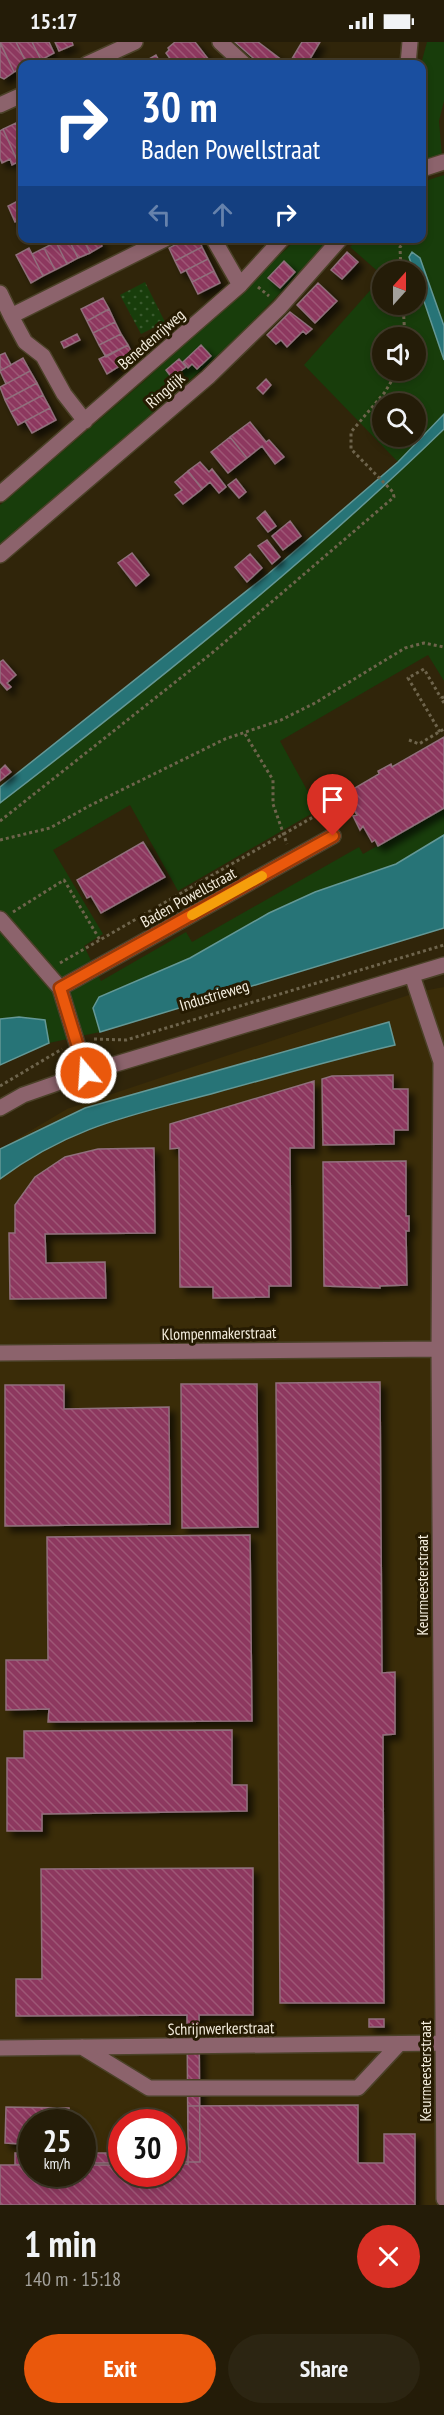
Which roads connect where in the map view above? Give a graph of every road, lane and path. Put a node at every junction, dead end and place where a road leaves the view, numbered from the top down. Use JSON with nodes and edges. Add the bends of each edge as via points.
{"nodes":[{"id":1,"x":135,"y":42,"type":"edge"},
{"id":2,"x":220,"y":42,"type":"edge"},
{"id":3,"x":410,"y":42,"type":"edge"},
{"id":4,"x":96,"y":60,"type":"edge"},
{"id":5,"x":240,"y":60,"type":"edge"},
{"id":6,"x":408,"y":60,"type":"edge"},
{"id":7,"x":18,"y":96,"type":"edge"},
{"id":8,"x":0,"y":105,"type":"edge"},
{"id":9,"x":444,"y":162,"type":"edge"},
{"id":10,"x":426,"y":169,"type":"edge"},
{"id":11,"x":157,"y":243,"type":"edge"},
{"id":12,"x":217,"y":243,"type":"edge"},
{"id":13,"x":278,"y":243,"type":"edge"},
{"id":14,"x":337,"y":243,"type":"edge"},
{"id":15,"x":404,"y":243,"type":"edge"},
{"id":16,"x":401,"y":261,"type":"edge"},
{"id":17,"x":244,"y":281,"type":"junction"},
{"id":18,"x":0,"y":293,"type":"edge"},
{"id":19,"x":280,"y":307,"type":"junction"},
{"id":20,"x":11,"y":316,"type":"junction"},
{"id":21,"x":392,"y":381,"type":"edge"},
{"id":22,"x":85,"y":421,"type":"junction"},
{"id":23,"x":0,"y":494,"type":"edge"},
{"id":24,"x":0,"y":555,"type":"edge"},
{"id":25,"x":444,"y":647,"type":"edge"},
{"id":26,"x":443,"y":698,"type":"edge"},
{"id":27,"x":444,"y":703,"type":"edge"},
{"id":28,"x":442,"y":730,"type":"edge"},
{"id":29,"x":245,"y":734,"type":"junction"},
{"id":30,"x":409,"y":740,"type":"dead end"},
{"id":31,"x":327,"y":809,"type":"dead end"},
{"id":32,"x":0,"y":821,"type":"edge"},
{"id":33,"x":282,"y":835,"type":"junction"},
{"id":34,"x":333,"y":836,"type":"dead end"},
{"id":35,"x":0,"y":840,"type":"edge"},
{"id":36,"x":295,"y":857,"type":"junction"},
{"id":37,"x":0,"y":920,"type":"edge"},
{"id":38,"x":100,"y":940,"type":"junction"},
{"id":39,"x":444,"y":945,"type":"edge"},
{"id":40,"x":444,"y":965,"type":"edge"},
{"id":41,"x":46,"y":972,"type":"junction"},
{"id":42,"x":412,"y":975,"type":"junction"},
{"id":43,"x":60,"y":988,"type":"junction"},
{"id":44,"x":76,"y":1043,"type":"junction"},
{"id":45,"x":86,"y":1073,"type":"junction"},
{"id":46,"x":0,"y":1086,"type":"edge"},
{"id":47,"x":0,"y":1108,"type":"edge"},
{"id":48,"x":439,"y":1349,"type":"junction"},
{"id":49,"x":0,"y":1353,"type":"edge"},
{"id":50,"x":442,"y":2043,"type":"junction"},
{"id":51,"x":399,"y":2044,"type":"junction"},
{"id":52,"x":82,"y":2047,"type":"junction"},
{"id":53,"x":0,"y":2048,"type":"edge"},
{"id":54,"x":444,"y":2199,"type":"edge"}],
"edges":[{"from":1,"to":4,"type":"street"},
{"from":2,"to":5,"type":"street"},
{"from":3,"to":6,"type":"street"},
{"from":7,"to":8,"type":"street"},
{"from":9,"to":10,"type":"street"},
{"from":11,"to":20,"type":"street"},
{"from":12,"to":17,"type":"street"},
{"from":13,"to":17,"type":"street","name":"Benedenrijweg"},
{"from":14,"to":19,"type":"street","name":"Ringdijk"},
{"from":15,"to":16,"type":"path"},
{"from":17,"to":19,"type":"path"},
{"from":17,"to":22,"type":"street","name":"Benedenrijweg"},
{"from":18,"to":20,"type":"street"},
{"from":19,"to":24,"type":"street","name":"Ringdijk","via":[[168,413]]},
{"from":20,"to":22,"type":"street","via":[[25,342],[43,356]]},
{"from":21,"to":32,"type":"path","via":[[351,432],[350,440],[351,448],[394,497],[212,653]]},
{"from":22,"to":23,"type":"street","name":"Benedenrijweg"},
{"from":25,"to":29,"type":"path","via":[[424,643],[405,648],[315,704]]},
{"from":26,"to":27,"type":"path"},
{"from":26,"to":28,"type":"path","via":[[424,669],[408,678]]},
{"from":28,"to":30,"type":"path","via":[[419,744]]},
{"from":29,"to":33,"type":"path","via":[[273,780],[273,804]]},
{"from":29,"to":35,"type":"path","via":[[225,739],[50,828]]},
{"from":31,"to":33,"type":"path"},
{"from":33,"to":36,"type":"path"},
{"from":33,"to":38,"type":"path"},
{"from":34,"to":36,"type":"street","name":"Baden Powellstraat"},
{"from":36,"to":43,"type":"street","name":"Baden Powellstraat"},
{"from":37,"to":38,"type":"path","via":[[64,880]]},
{"from":37,"to":41,"type":"street"},
{"from":38,"to":41,"type":"path"},
{"from":39,"to":44,"type":"path","name":"Industrieweg","via":[[126,1040]]},
{"from":40,"to":42,"type":"street"},
{"from":41,"to":43,"type":"street"},
{"from":42,"to":45,"type":"street"},
{"from":42,"to":48,"type":"street","name":"Keurmeesterstraat","via":[[441,1062]]},
{"from":43,"to":44,"type":"street"},
{"from":44,"to":45,"type":"street"},
{"from":44,"to":46,"type":"path","name":"Industrieweg"},
{"from":45,"to":47,"type":"street","via":[[23,1095]]},
{"from":48,"to":49,"type":"street","name":"Klompenmakerstraat"},
{"from":48,"to":50,"type":"street","name":"Keurmeesterstraat"},
{"from":50,"to":51,"type":"street","name":"Schrijnwerkerstraat"},
{"from":50,"to":54,"type":"street","name":"Keurmeesterstraat"},
{"from":51,"to":52,"type":"street","name":"Schrijnwerkerstraat"},
{"from":51,"to":52,"type":"street","via":[[358,2088],[149,2088]]},
{"from":52,"to":53,"type":"street","name":"Schrijnwerkerstraat"}]}
